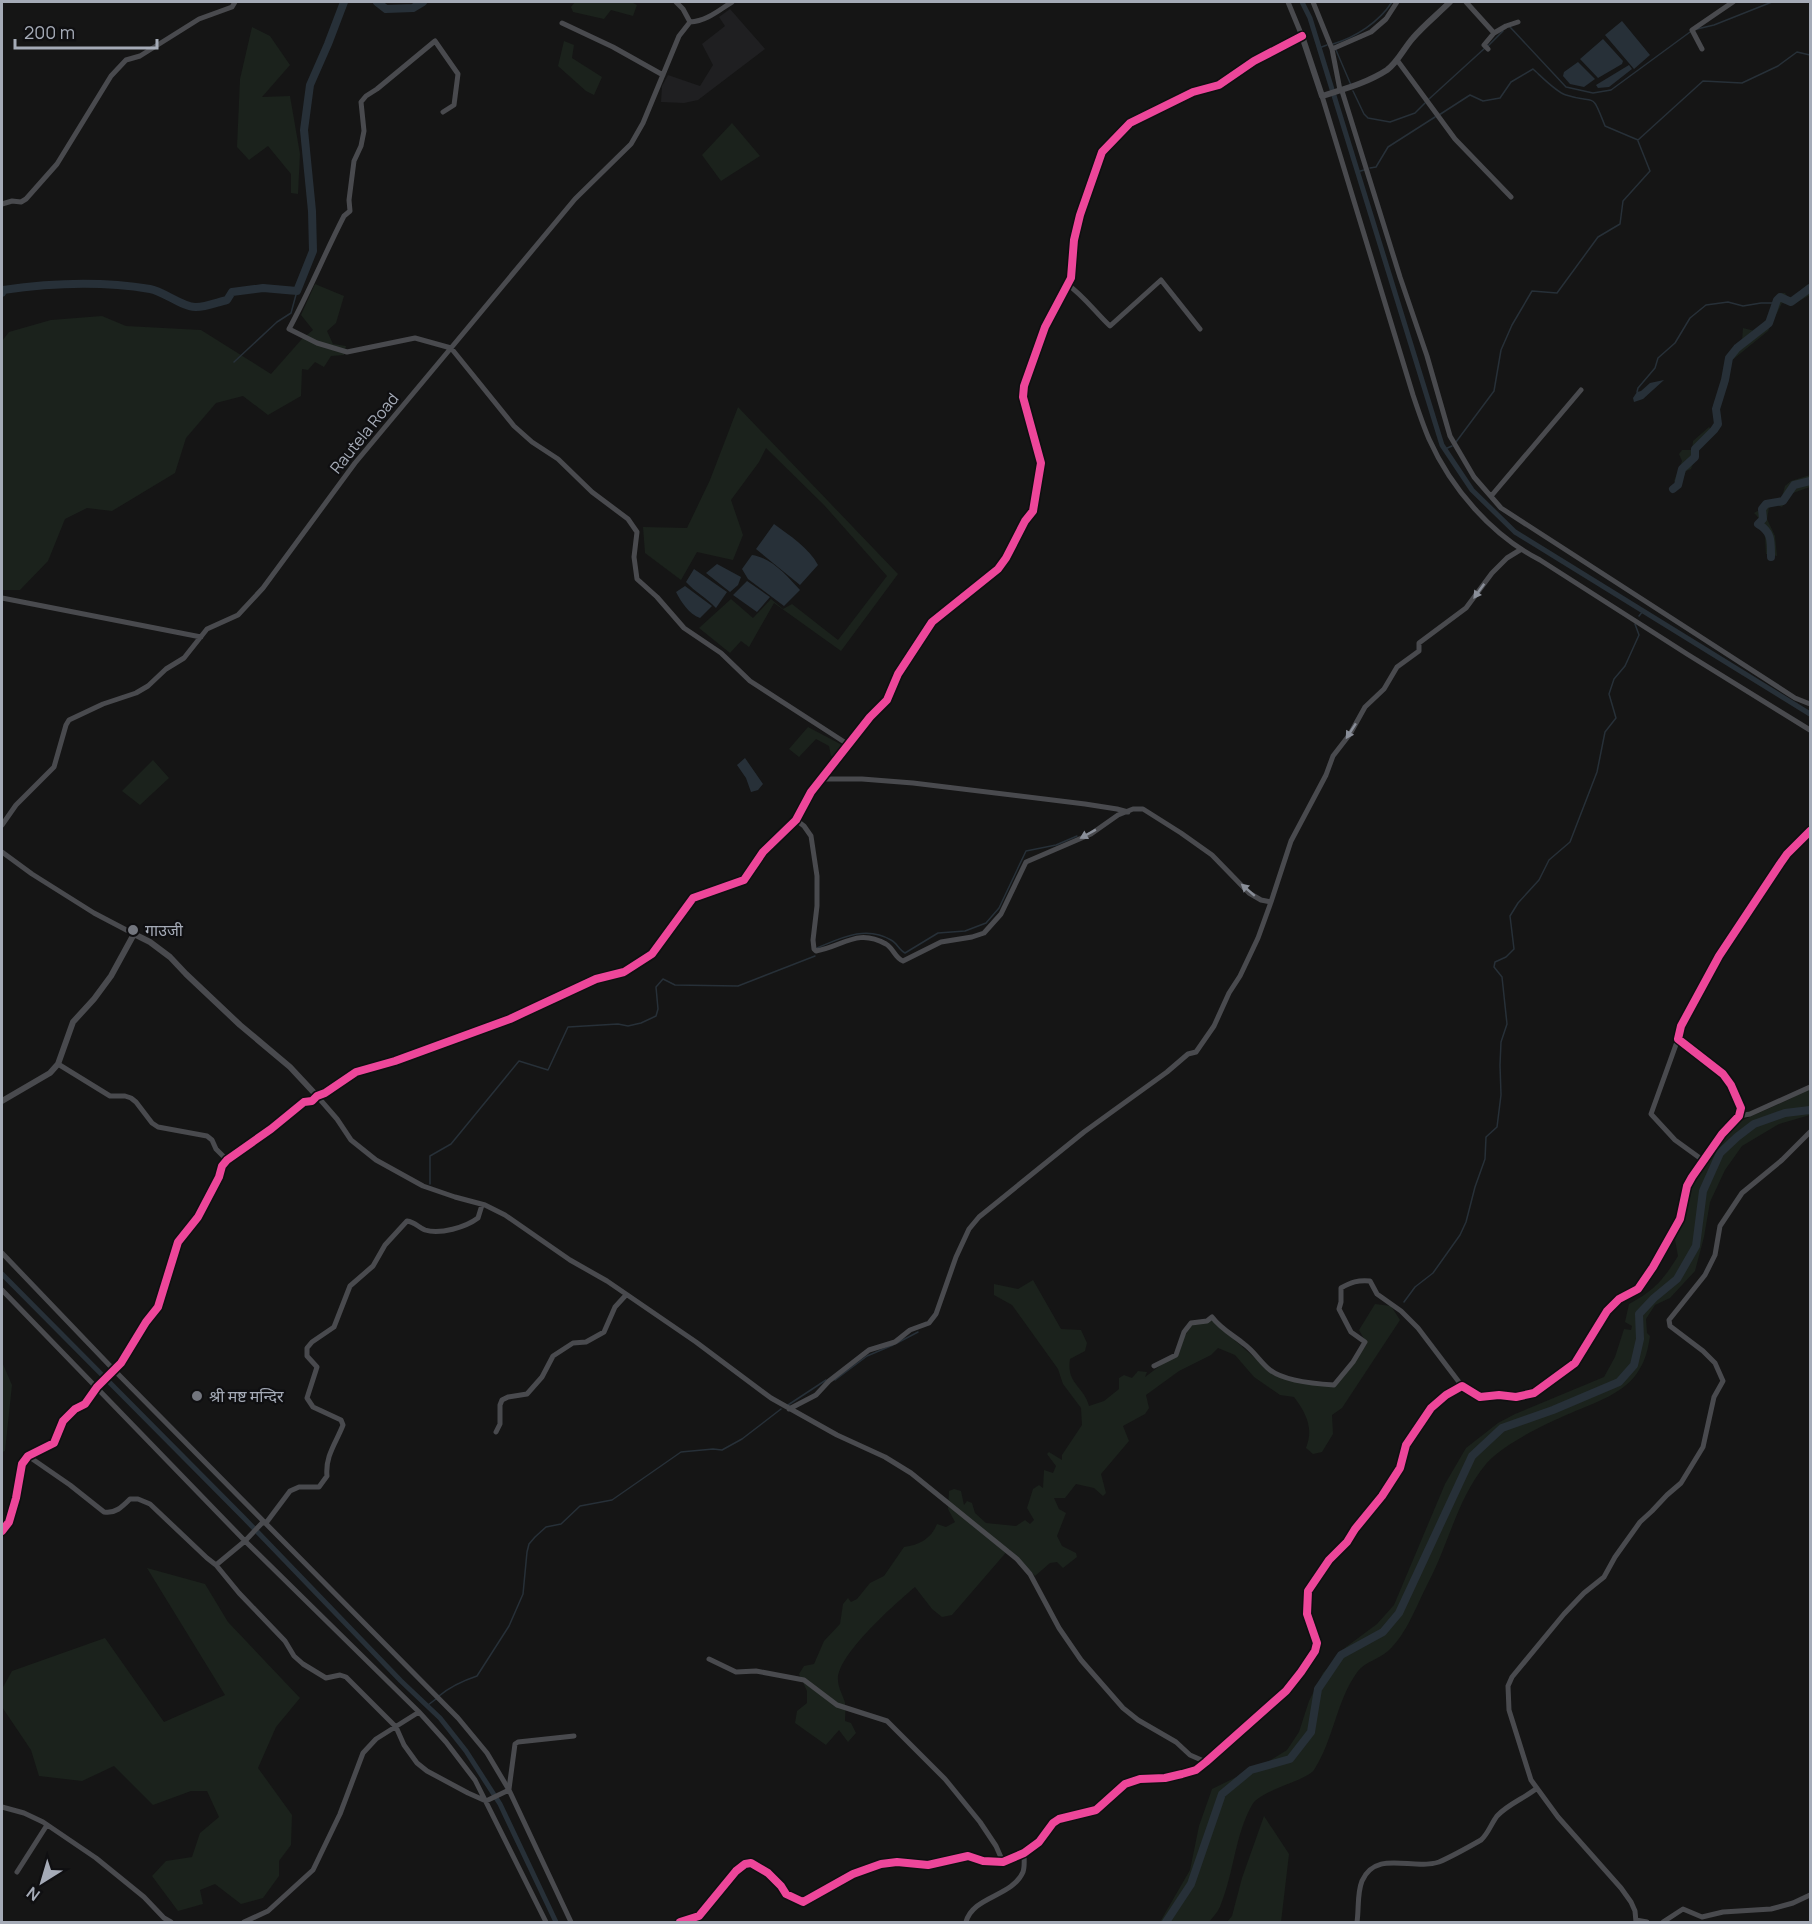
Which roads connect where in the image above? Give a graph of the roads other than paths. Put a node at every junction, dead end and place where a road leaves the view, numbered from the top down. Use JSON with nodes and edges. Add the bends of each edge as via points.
{"nodes":[{"id":1,"x":235,"y":2,"type":"edge"},
{"id":2,"x":676,"y":2,"type":"edge"},
{"id":3,"x":687,"y":2,"type":"edge"},
{"id":4,"x":732,"y":2,"type":"edge"},
{"id":5,"x":1288,"y":2,"type":"edge"},
{"id":6,"x":1313,"y":2,"type":"edge"},
{"id":7,"x":1397,"y":2,"type":"edge"},
{"id":8,"x":1450,"y":2,"type":"edge"},
{"id":9,"x":1466,"y":2,"type":"edge"},
{"id":10,"x":1732,"y":2,"type":"edge"},
{"id":11,"x":683,"y":9,"type":"junction"},
{"id":12,"x":690,"y":22,"type":"junction"},
{"id":13,"x":1518,"y":22,"type":"dead end"},
{"id":14,"x":562,"y":23,"type":"dead end"},
{"id":15,"x":1494,"y":33,"type":"junction"},
{"id":16,"x":1302,"y":36,"type":"junction"},
{"id":17,"x":1488,"y":49,"type":"dead end"},
{"id":18,"x":1702,"y":49,"type":"dead end"},
{"id":19,"x":1332,"y":50,"type":"junction"},
{"id":20,"x":1397,"y":60,"type":"junction"},
{"id":21,"x":663,"y":75,"type":"junction"},
{"id":22,"x":1339,"y":91,"type":"junction"},
{"id":23,"x":1325,"y":95,"type":"junction"},
{"id":24,"x":443,"y":112,"type":"dead end"},
{"id":25,"x":1512,"y":197,"type":"dead end"},
{"id":26,"x":2,"y":204,"type":"edge"},
{"id":27,"x":1067,"y":284,"type":"junction"},
{"id":28,"x":1200,"y":329,"type":"dead end"},
{"id":29,"x":450,"y":348,"type":"junction"},
{"id":30,"x":1581,"y":390,"type":"dead end"},
{"id":31,"x":1491,"y":495,"type":"junction"},
{"id":32,"x":1520,"y":550,"type":"junction"},
{"id":33,"x":2,"y":598,"type":"edge"},
{"id":34,"x":201,"y":637,"type":"junction"},
{"id":35,"x":1810,"y":704,"type":"edge"},
{"id":36,"x":1810,"y":730,"type":"edge"},
{"id":37,"x":849,"y":745,"type":"junction"},
{"id":38,"x":821,"y":779,"type":"junction"},
{"id":39,"x":1128,"y":812,"type":"junction"},
{"id":40,"x":796,"y":820,"type":"junction"},
{"id":41,"x":2,"y":825,"type":"edge"},
{"id":42,"x":1810,"y":831,"type":"edge"},
{"id":43,"x":2,"y":852,"type":"edge"},
{"id":44,"x":1271,"y":902,"type":"junction"},
{"id":45,"x":134,"y":934,"type":"junction"},
{"id":46,"x":1678,"y":1039,"type":"junction"},
{"id":47,"x":58,"y":1064,"type":"junction"},
{"id":48,"x":1810,"y":1087,"type":"edge"},
{"id":49,"x":317,"y":1096,"type":"junction"},
{"id":50,"x":2,"y":1101,"type":"edge"},
{"id":51,"x":1739,"y":1116,"type":"junction"},
{"id":52,"x":1810,"y":1132,"type":"edge"},
{"id":53,"x":227,"y":1160,"type":"junction"},
{"id":54,"x":1704,"y":1161,"type":"junction"},
{"id":55,"x":482,"y":1205,"type":"junction"},
{"id":56,"x":2,"y":1253,"type":"edge"},
{"id":57,"x":2,"y":1290,"type":"edge"},
{"id":58,"x":626,"y":1295,"type":"junction"},
{"id":59,"x":1154,"y":1366,"type":"dead end"},
{"id":60,"x":113,"y":1371,"type":"junction"},
{"id":61,"x":98,"y":1386,"type":"junction"},
{"id":62,"x":1462,"y":1386,"type":"junction"},
{"id":63,"x":789,"y":1409,"type":"junction"},
{"id":64,"x":496,"y":1432,"type":"dead end"},
{"id":65,"x":28,"y":1456,"type":"junction"},
{"id":66,"x":264,"y":1523,"type":"junction"},
{"id":67,"x":2,"y":1531,"type":"edge"},
{"id":68,"x":246,"y":1539,"type":"junction"},
{"id":69,"x":216,"y":1565,"type":"junction"},
{"id":70,"x":709,"y":1659,"type":"dead end"},
{"id":71,"x":419,"y":1712,"type":"junction"},
{"id":72,"x":396,"y":1727,"type":"junction"},
{"id":73,"x":574,"y":1736,"type":"dead end"},
{"id":74,"x":1206,"y":1762,"type":"junction"},
{"id":75,"x":1538,"y":1788,"type":"junction"},
{"id":76,"x":507,"y":1792,"type":"junction"},
{"id":77,"x":489,"y":1800,"type":"junction"},
{"id":78,"x":2,"y":1807,"type":"edge"},
{"id":79,"x":47,"y":1825,"type":"junction"},
{"id":80,"x":1024,"y":1852,"type":"junction"},
{"id":81,"x":1003,"y":1863,"type":"junction"},
{"id":82,"x":17,"y":1872,"type":"dead end"},
{"id":83,"x":1810,"y":1895,"type":"edge"},
{"id":84,"x":1636,"y":1921,"type":"edge"},
{"id":85,"x":171,"y":1923,"type":"edge"},
{"id":86,"x":244,"y":1923,"type":"edge"},
{"id":87,"x":546,"y":1923,"type":"edge"},
{"id":88,"x":571,"y":1923,"type":"edge"},
{"id":89,"x":680,"y":1923,"type":"edge"},
{"id":90,"x":966,"y":1923,"type":"edge"},
{"id":91,"x":1357,"y":1923,"type":"edge"},
{"id":92,"x":1647,"y":1923,"type":"edge"},
{"id":93,"x":1663,"y":1923,"type":"edge"}],
"edges":[{"from":1,"to":26,"type":"street","via":[[121,64],[57,164],[26,199]]},
{"from":2,"to":11,"type":"street"},
{"from":3,"to":11,"type":"street"},
{"from":4,"to":12,"type":"street","via":[[712,16]]},
{"from":5,"to":16,"type":"street"},
{"from":6,"to":19,"type":"street"},
{"from":7,"to":19,"type":"street","via":[[1371,32]]},
{"from":8,"to":20,"type":"street"},
{"from":9,"to":15,"type":"street"},
{"from":10,"to":18,"type":"street","via":[[1692,30]]},
{"from":11,"to":12,"type":"street"},
{"from":12,"to":21,"type":"street","name":"Rautela Road","via":[[679,36]]},
{"from":13,"to":15,"type":"street"},
{"from":14,"to":21,"type":"street"},
{"from":15,"to":17,"type":"street","via":[[1484,45]]},
{"from":16,"to":23,"type":"street"},
{"from":16,"to":27,"type":"street","via":[[1219,85],[1193,92],[1130,123],[1102,152],[1080,215]]},
{"from":19,"to":22,"type":"street"},
{"from":20,"to":22,"type":"street","via":[[1386,71]]},
{"from":20,"to":25,"type":"street","via":[[1455,139]]},
{"from":21,"to":29,"type":"street","name":"Rautela Road","via":[[631,144],[575,199]]},
{"from":22,"to":23,"type":"street"},
{"from":22,"to":31,"type":"street","via":[[1450,436],[1474,477]]},
{"from":23,"to":32,"type":"street","via":[[1429,440],[1474,509]]},
{"from":24,"to":29,"type":"street","via":[[454,105],[458,74],[435,41],[361,102],[364,131],[354,160],[350,211],[344,216],[289,329],[317,344],[348,352],[415,338]]},
{"from":27,"to":28,"type":"street","via":[[1110,326],[1161,280]]},
{"from":27,"to":37,"type":"street","via":[[1045,327],[1024,386],[1023,397],[1041,463],[1034,511],[998,569],[932,622],[898,674],[887,700]]},
{"from":29,"to":34,"type":"street","name":"Rautela Road","via":[[355,463],[246,608],[207,629]]},
{"from":29,"to":37,"type":"street","via":[[514,426],[628,519],[637,532],[637,579],[678,622],[721,653],[750,681]]},
{"from":30,"to":31,"type":"street"},
{"from":31,"to":35,"type":"street","via":[[1501,508]]},
{"from":32,"to":36,"type":"street"},
{"from":32,"to":44,"type":"street","one_way":true,"via":[[1492,573],[1466,608],[1419,643],[1419,651],[1397,667],[1384,689],[1365,707],[1333,756],[1291,841]]},
{"from":33,"to":34,"type":"street"},
{"from":34,"to":41,"type":"street","name":"Rautela Road","via":[[184,658],[148,686],[69,720],[54,767]]},
{"from":37,"to":38,"type":"street"},
{"from":38,"to":39,"type":"street","via":[[913,783]]},
{"from":38,"to":40,"type":"street"},
{"from":39,"to":40,"type":"street","one_way":true,"via":[[1091,834],[1026,862],[1001,914],[984,933],[941,942],[903,961],[889,946],[873,938],[858,936],[814,949],[817,876],[812,836]]},
{"from":44,"to":39,"type":"street","one_way":true,"via":[[1249,892],[1212,855],[1157,816],[1143,809]]},
{"from":40,"to":49,"type":"street","via":[[763,852],[744,880],[693,898],[652,954],[624,972],[596,979],[510,1019],[356,1072]]},
{"from":42,"to":46,"type":"street","via":[[1786,854],[1719,956],[1681,1026]]},
{"from":43,"to":45,"type":"street","via":[[94,913]]},
{"from":44,"to":63,"type":"street","via":[[1240,976],[1196,1052],[1188,1054],[1084,1132],[979,1217],[969,1229],[929,1323],[910,1330],[895,1342],[869,1350],[816,1395]]},
{"from":45,"to":47,"type":"street","via":[[111,976],[73,1022]]},
{"from":45,"to":49,"type":"street","via":[[170,957]]},
{"from":46,"to":51,"type":"street","via":[[1723,1074],[1741,1108]]},
{"from":46,"to":54,"type":"street","via":[[1651,1114],[1675,1140]]},
{"from":47,"to":50,"type":"street","via":[[50,1073]]},
{"from":47,"to":53,"type":"street","via":[[110,1096],[131,1098],[158,1127],[207,1136]]},
{"from":48,"to":51,"type":"street"},
{"from":49,"to":53,"type":"street"},
{"from":49,"to":55,"type":"street","via":[[351,1140],[376,1160],[423,1186]]},
{"from":51,"to":54,"type":"street"},
{"from":52,"to":75,"type":"street","via":[[1742,1193],[1720,1226],[1715,1255],[1705,1275],[1669,1320],[1670,1326],[1714,1363],[1723,1381],[1712,1404],[1703,1447],[1681,1483],[1640,1522],[1604,1577],[1564,1614],[1508,1686],[1514,1727],[1531,1780]]},
{"from":53,"to":60,"type":"street","via":[[198,1217],[178,1242],[158,1307]]},
{"from":54,"to":62,"type":"street","via":[[1687,1186],[1680,1219],[1653,1267],[1638,1289],[1607,1311],[1575,1363],[1534,1393],[1516,1397],[1480,1398]]},
{"from":55,"to":58,"type":"street","via":[[505,1215]]},
{"from":55,"to":66,"type":"street","via":[[478,1218],[435,1232],[407,1221],[385,1245],[373,1266],[350,1286],[334,1328],[307,1348],[307,1356],[317,1367],[307,1398],[313,1407],[341,1420],[343,1425],[330,1452],[327,1476],[319,1487],[290,1491]]},
{"from":56,"to":60,"type":"street"},
{"from":57,"to":61,"type":"street"},
{"from":58,"to":63,"type":"street"},
{"from":58,"to":64,"type":"street","via":[[615,1307],[604,1332],[586,1342],[573,1343],[553,1356],[527,1394],[502,1400]]},
{"from":59,"to":62,"type":"street","via":[[1176,1355],[1191,1323],[1212,1317],[1271,1371],[1334,1385],[1365,1342],[1351,1332],[1339,1309],[1341,1288],[1361,1280],[1370,1281],[1377,1294],[1418,1328]]},
{"from":60,"to":61,"type":"street"},
{"from":60,"to":66,"type":"street"},
{"from":61,"to":65,"type":"street","via":[[85,1404],[63,1421],[54,1443]]},
{"from":61,"to":68,"type":"street"},
{"from":62,"to":74,"type":"street","via":[[1431,1408],[1406,1445],[1400,1468],[1382,1496],[1308,1591],[1307,1614],[1317,1642],[1301,1672],[1286,1691]]},
{"from":63,"to":74,"type":"street","via":[[911,1473],[1017,1558],[1081,1660],[1123,1708]]},
{"from":65,"to":67,"type":"street","via":[[22,1464],[9,1522]]},
{"from":65,"to":69,"type":"street","via":[[104,1512],[116,1512],[130,1499],[150,1504]]},
{"from":66,"to":68,"type":"street"},
{"from":66,"to":76,"type":"street","via":[[458,1718],[488,1753]]},
{"from":68,"to":69,"type":"street"},
{"from":68,"to":71,"type":"street"},
{"from":69,"to":72,"type":"street","via":[[303,1665],[326,1678],[346,1677]]},
{"from":70,"to":81,"type":"street","via":[[736,1672],[756,1671],[804,1680],[837,1705],[887,1721],[945,1779],[980,1822]]},
{"from":71,"to":72,"type":"street"},
{"from":71,"to":77,"type":"street"},
{"from":72,"to":77,"type":"street","via":[[404,1745],[428,1772]]},
{"from":72,"to":86,"type":"street","via":[[376,1739],[363,1754],[313,1870],[268,1911]]},
{"from":73,"to":76,"type":"street","via":[[515,1744]]},
{"from":74,"to":80,"type":"street","via":[[1182,1774],[1125,1784],[1096,1810],[1053,1823],[1039,1842]]},
{"from":75,"to":84,"type":"street","via":[[1558,1817],[1622,1887]]},
{"from":75,"to":91,"type":"street","via":[[1507,1807],[1480,1840],[1438,1862],[1374,1866],[1362,1882]]},
{"from":76,"to":77,"type":"street"},
{"from":76,"to":88,"type":"street"},
{"from":77,"to":87,"type":"street"},
{"from":78,"to":79,"type":"street"},
{"from":79,"to":82,"type":"street"},
{"from":79,"to":85,"type":"street","via":[[96,1858]]},
{"from":80,"to":81,"type":"street"},
{"from":80,"to":90,"type":"street","via":[[1023,1870],[1016,1884],[976,1908],[967,1916]]},
{"from":81,"to":89,"type":"street","via":[[968,1856],[928,1865],[881,1864],[853,1874],[803,1902],[786,1894],[768,1873],[751,1863],[745,1864],[699,1916]]},
{"from":83,"to":93,"type":"street","via":[[1771,1909],[1702,1917],[1683,1909]]},
{"from":84,"to":92,"type":"street"}]}
